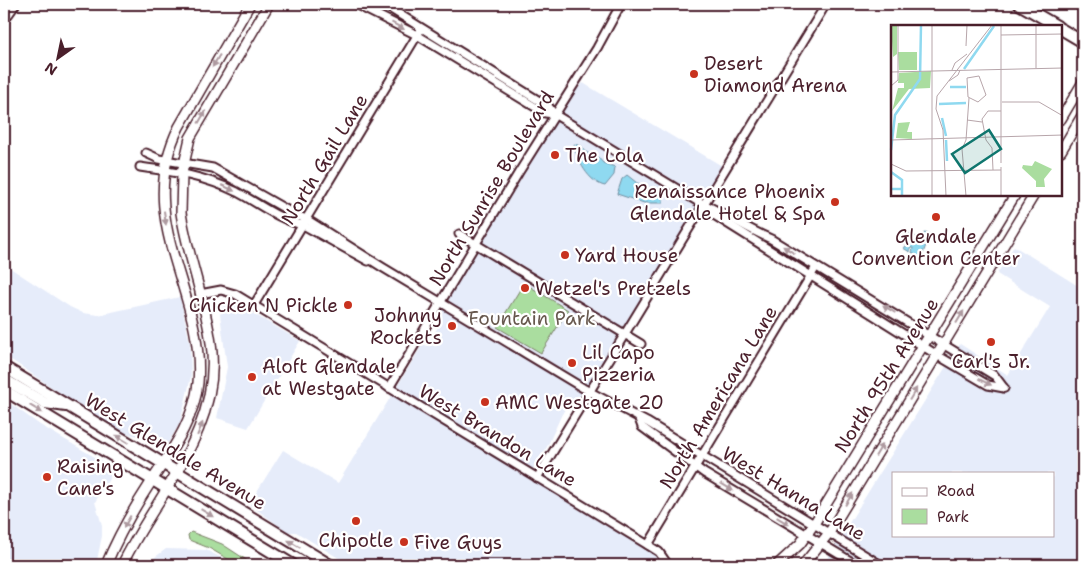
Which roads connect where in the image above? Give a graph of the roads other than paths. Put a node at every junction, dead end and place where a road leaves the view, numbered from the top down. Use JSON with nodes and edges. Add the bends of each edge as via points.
{"nodes":[{"id":1,"x":14,"y":4,"type":"edge"},
{"id":2,"x":250,"y":4,"type":"edge"},
{"id":3,"x":269,"y":4,"type":"edge"},
{"id":4,"x":355,"y":4,"type":"edge"},
{"id":5,"x":383,"y":4,"type":"edge"},
{"id":6,"x":621,"y":4,"type":"edge"},
{"id":7,"x":826,"y":4,"type":"edge"},
{"id":8,"x":1019,"y":4,"type":"edge"},
{"id":9,"x":4,"y":18,"type":"edge"},
{"id":10,"x":1055,"y":25,"type":"edge"},
{"id":11,"x":1062,"y":30,"type":"edge"},
{"id":12,"x":419,"y":32,"type":"junction"},
{"id":13,"x":1083,"y":42,"type":"edge"},
{"id":14,"x":1083,"y":82,"type":"edge"},
{"id":15,"x":554,"y":114,"type":"junction"},
{"id":16,"x":1083,"y":114,"type":"edge"},
{"id":17,"x":1062,"y":117,"type":"edge"},
{"id":18,"x":1062,"y":149,"type":"edge"},
{"id":19,"x":146,"y":153,"type":"dead end"},
{"id":20,"x":168,"y":158,"type":"junction"},
{"id":21,"x":183,"y":161,"type":"junction"},
{"id":22,"x":140,"y":167,"type":"dead end"},
{"id":23,"x":166,"y":170,"type":"junction"},
{"id":24,"x":182,"y":173,"type":"junction"},
{"id":25,"x":1014,"y":196,"type":"edge"},
{"id":26,"x":1033,"y":196,"type":"edge"},
{"id":27,"x":703,"y":204,"type":"junction"},
{"id":28,"x":305,"y":222,"type":"junction"},
{"id":29,"x":459,"y":234,"type":"dead end"},
{"id":30,"x":476,"y":244,"type":"junction"},
{"id":31,"x":816,"y":267,"type":"junction"},
{"id":32,"x":811,"y":276,"type":"junction"},
{"id":33,"x":200,"y":294,"type":"junction"},
{"id":34,"x":441,"y":302,"type":"junction"},
{"id":35,"x":254,"y":305,"type":"junction"},
{"id":36,"x":624,"y":334,"type":"junction"},
{"id":37,"x":930,"y":335,"type":"junction"},
{"id":38,"x":641,"y":344,"type":"dead end"},
{"id":39,"x":944,"y":344,"type":"junction"},
{"id":40,"x":924,"y":346,"type":"junction"},
{"id":41,"x":937,"y":354,"type":"junction"},
{"id":42,"x":4,"y":367,"type":"edge"},
{"id":43,"x":4,"y":379,"type":"edge"},
{"id":44,"x":389,"y":388,"type":"junction"},
{"id":45,"x":4,"y":390,"type":"edge"},
{"id":46,"x":590,"y":391,"type":"junction"},
{"id":47,"x":70,"y":407,"type":"junction"},
{"id":48,"x":638,"y":418,"type":"junction"},
{"id":49,"x":702,"y":456,"type":"junction"},
{"id":50,"x":164,"y":464,"type":"junction"},
{"id":51,"x":696,"y":465,"type":"junction"},
{"id":52,"x":176,"y":472,"type":"junction"},
{"id":53,"x":538,"y":478,"type":"junction"},
{"id":54,"x":152,"y":480,"type":"junction"},
{"id":55,"x":166,"y":488,"type":"junction"},
{"id":56,"x":814,"y":524,"type":"junction"},
{"id":57,"x":829,"y":533,"type":"junction"},
{"id":58,"x":806,"y":535,"type":"junction"},
{"id":59,"x":821,"y":544,"type":"junction"},
{"id":60,"x":648,"y":545,"type":"junction"},
{"id":61,"x":106,"y":565,"type":"edge"},
{"id":62,"x":122,"y":565,"type":"edge"},
{"id":63,"x":293,"y":565,"type":"edge"},
{"id":64,"x":330,"y":565,"type":"edge"},
{"id":65,"x":668,"y":565,"type":"edge"},
{"id":66,"x":777,"y":565,"type":"edge"},
{"id":67,"x":803,"y":565,"type":"edge"},
{"id":68,"x":857,"y":565,"type":"edge"},
{"id":69,"x":881,"y":565,"type":"edge"}],
"edges":[{"from":1,"to":9,"type":"main road"},
{"from":2,"to":20,"type":"street","one_way":true,"via":[[184,116]]},
{"from":21,"to":3,"type":"street","one_way":true,"via":[[199,121]]},
{"from":4,"to":12,"type":"street","one_way":true},
{"from":5,"to":12,"type":"street","via":[[416,23]]},
{"from":6,"to":15,"type":"street","name":"North Sunrise Boulevard"},
{"from":7,"to":27,"type":"street"},
{"from":8,"to":10,"type":"main road"},
{"from":11,"to":13,"type":"main road"},
{"from":12,"to":15,"type":"street","via":[[549,107]]},
{"from":12,"to":28,"type":"street","name":"North Gail Lane"},
{"from":14,"to":17,"type":"street"},
{"from":15,"to":27,"type":"street"},
{"from":15,"to":30,"type":"street","name":"North Sunrise Boulevard"},
{"from":16,"to":18,"type":"street"},
{"from":19,"to":20,"type":"street","name":"West Hanna Lane","via":[[159,159]]},
{"from":20,"to":21,"type":"street","name":"West Hanna Lane"},
{"from":20,"to":23,"type":"street"},
{"from":21,"to":24,"type":"street"},
{"from":21,"to":28,"type":"street","name":"West Hanna Lane","via":[[220,171]]},
{"from":22,"to":23,"type":"street","name":"West Hanna Lane"},
{"from":23,"to":24,"type":"street","name":"West Hanna Lane"},
{"from":23,"to":50,"type":"street","one_way":true,"via":[[165,220],[196,338],[198,368],[190,415]]},
{"from":24,"to":28,"type":"street","name":"West Hanna Lane","one_way":true,"via":[[218,183],[291,222]]},
{"from":24,"to":33,"type":"street","via":[[181,213]]},
{"from":25,"to":37,"type":"street","name":"North 95th Avenue"},
{"from":39,"to":26,"type":"street","name":"North 95th Avenue","one_way":true},
{"from":31,"to":27,"type":"street","one_way":true,"via":[[771,239]]},
{"from":27,"to":32,"type":"street","via":[[706,210]]},
{"from":27,"to":36,"type":"street"},
{"from":28,"to":34,"type":"street","name":"West Hanna Lane"},
{"from":28,"to":35,"type":"street","name":"North Gail Lane"},
{"from":29,"to":30,"type":"street"},
{"from":30,"to":34,"type":"street","name":"North Sunrise Boulevard"},
{"from":30,"to":36,"type":"street"},
{"from":31,"to":32,"type":"street","name":"North Americana Lane"},
{"from":37,"to":31,"type":"street","one_way":true},
{"from":32,"to":40,"type":"street"},
{"from":32,"to":49,"type":"street","name":"North Americana Lane"},
{"from":33,"to":35,"type":"street","name":"West Brandon Lane","via":[[226,290]]},
{"from":52,"to":33,"type":"street","one_way":true,"via":[[197,436],[211,392],[212,344]]},
{"from":34,"to":44,"type":"street","name":"North Sunrise Boulevard"},
{"from":34,"to":46,"type":"street","name":"West Hanna Lane"},
{"from":35,"to":44,"type":"street","name":"West Brandon Lane"},
{"from":36,"to":38,"type":"street"},
{"from":36,"to":46,"type":"street"},
{"from":37,"to":39,"type":"street"},
{"from":37,"to":40,"type":"street","name":"North 95th Avenue"},
{"from":39,"to":41,"type":"street","name":"North 95th Avenue"},
{"from":41,"to":39,"type":"street","one_way":true,"via":[[988,385],[1004,388],[995,376]]},
{"from":40,"to":41,"type":"street"},
{"from":40,"to":56,"type":"street","name":"North 95th Avenue"},
{"from":57,"to":41,"type":"street","name":"North 95th Avenue","one_way":true},
{"from":42,"to":47,"type":"main road","name":"West Glendale Avenue"},
{"from":43,"to":47,"type":"main road","via":[[45,403]]},
{"from":44,"to":53,"type":"street","name":"West Brandon Lane"},
{"from":45,"to":54,"type":"main road","name":"West Glendale Avenue","one_way":true},
{"from":46,"to":48,"type":"street","name":"West Hanna Lane"},
{"from":46,"to":53,"type":"street"},
{"from":50,"to":47,"type":"main road","name":"West Glendale Avenue","one_way":true},
{"from":48,"to":49,"type":"street","name":"West Hanna Lane"},
{"from":48,"to":51,"type":"street","name":"West Hanna Lane","via":[[642,427]]},
{"from":49,"to":51,"type":"street","name":"North Americana Lane"},
{"from":49,"to":56,"type":"street","name":"West Hanna Lane"},
{"from":50,"to":52,"type":"main road","name":"West Glendale Avenue"},
{"from":50,"to":54,"type":"street"},
{"from":51,"to":58,"type":"street","name":"West Hanna Lane","one_way":true},
{"from":51,"to":60,"type":"street","name":"North Americana Lane"},
{"from":52,"to":55,"type":"street"},
{"from":64,"to":52,"type":"main road","name":"West Glendale Avenue","one_way":true},
{"from":53,"to":60,"type":"street","name":"West Brandon Lane"},
{"from":54,"to":55,"type":"main road","name":"West Glendale Avenue"},
{"from":54,"to":61,"type":"street","one_way":true},
{"from":55,"to":62,"type":"street"},
{"from":55,"to":63,"type":"main road","name":"West Glendale Avenue","one_way":true},
{"from":56,"to":57,"type":"street","name":"West Hanna Lane"},
{"from":56,"to":58,"type":"street","name":"North 95th Avenue"},
{"from":57,"to":59,"type":"street","name":"North 95th Avenue"},
{"from":57,"to":69,"type":"street","name":"West Hanna Lane"},
{"from":58,"to":59,"type":"street","name":"West Hanna Lane"},
{"from":58,"to":66,"type":"street","name":"North 95th Avenue"},
{"from":59,"to":67,"type":"street","name":"North 95th Avenue"},
{"from":59,"to":68,"type":"street","name":"West Hanna Lane"},
{"from":60,"to":65,"type":"street","name":"West Brandon Lane","via":[[659,552]]}]}
